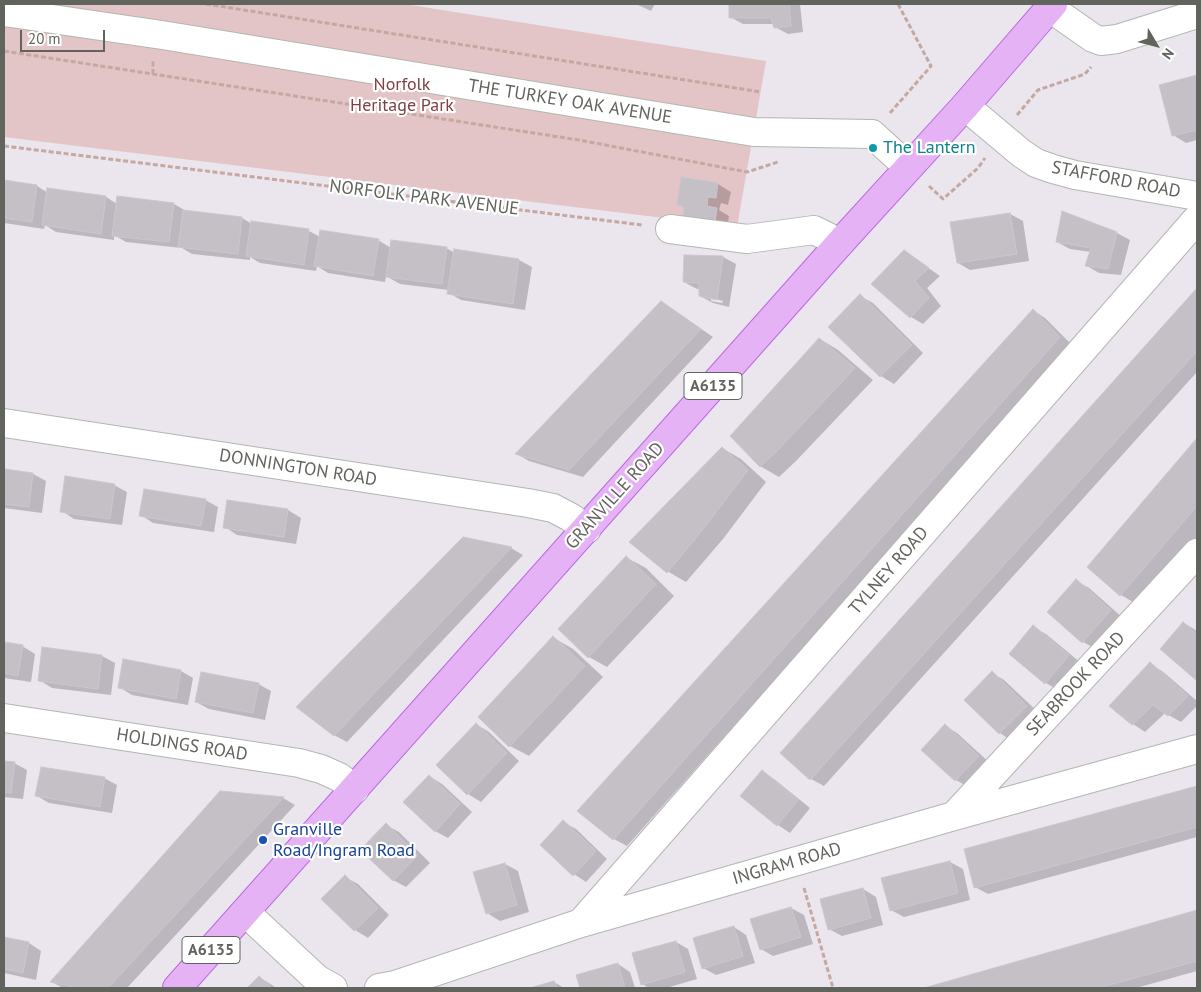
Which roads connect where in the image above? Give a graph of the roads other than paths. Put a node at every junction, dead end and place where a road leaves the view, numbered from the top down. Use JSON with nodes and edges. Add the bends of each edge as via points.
{"nodes":[{"id":1,"x":102,"y":4,"type":"edge"},
{"id":2,"x":1051,"y":6,"type":"edge"},
{"id":3,"x":4,"y":12,"type":"edge"},
{"id":4,"x":1197,"y":14,"type":"edge"},
{"id":5,"x":126,"y":29,"type":"junction"},
{"id":6,"x":964,"y":106,"type":"junction"},
{"id":7,"x":908,"y":167,"type":"junction"},
{"id":8,"x":1197,"y":196,"type":"edge"},
{"id":9,"x":1197,"y":219,"type":"edge"},
{"id":10,"x":670,"y":229,"type":"road end"},
{"id":11,"x":840,"y":243,"type":"junction"},
{"id":12,"x":4,"y":423,"type":"edge"},
{"id":13,"x":587,"y":528,"type":"junction"},
{"id":14,"x":1197,"y":553,"type":"edge"},
{"id":15,"x":4,"y":718,"type":"edge"},
{"id":16,"x":1197,"y":749,"type":"edge"},
{"id":17,"x":355,"y":789,"type":"junction"},
{"id":18,"x":954,"y":816,"type":"junction"},
{"id":19,"x":245,"y":912,"type":"junction"},
{"id":20,"x":581,"y":922,"type":"junction"},
{"id":21,"x":177,"y":988,"type":"edge"},
{"id":22,"x":333,"y":988,"type":"edge"},
{"id":23,"x":380,"y":988,"type":"edge"}],
"edges":[{"from":1,"to":5,"type":"street"},
{"from":2,"to":4,"type":"street","via":[[1093,38],[1101,40],[1117,39]]},
{"from":2,"to":6,"type":"main road","name":"GRANVILLE ROAD","number":"A6135"},
{"from":3,"to":5,"type":"street","name":"THE TURKEY OAK AVENUE"},
{"from":5,"to":7,"type":"street","name":"THE TURKEY OAK AVENUE","via":[[754,132],[872,134]]},
{"from":6,"to":7,"type":"main road","name":"GRANVILLE ROAD","number":"A6135"},
{"from":6,"to":8,"type":"street","name":"STAFFORD ROAD","via":[[1020,152],[1053,169]]},
{"from":7,"to":11,"type":"main road","name":"GRANVILLE ROAD","number":"A6135"},
{"from":9,"to":20,"type":"street","name":"TYLNEY ROAD"},
{"from":10,"to":11,"type":"street","via":[[746,239],[814,230]]},
{"from":11,"to":13,"type":"main road","name":"GRANVILLE ROAD","number":"A6135"},
{"from":12,"to":13,"type":"street","name":"DONNINGTON ROAD","via":[[528,503],[553,508]]},
{"from":13,"to":17,"type":"main road","name":"GRANVILLE ROAD","number":"A6135"},
{"from":14,"to":18,"type":"street","name":"SEABROOK ROAD"},
{"from":15,"to":17,"type":"street","name":"HOLDINGS ROAD","via":[[299,763],[322,769]]},
{"from":16,"to":18,"type":"street","name":"INGRAM ROAD"},
{"from":17,"to":19,"type":"main road","name":"GRANVILLE ROAD","number":"A6135"},
{"from":18,"to":20,"type":"street","name":"INGRAM ROAD"},
{"from":19,"to":21,"type":"main road","name":"GRANVILLE ROAD","number":"A6135"},
{"from":19,"to":22,"type":"street","via":[[317,979]]},
{"from":20,"to":23,"type":"street","name":"INGRAM ROAD"}]}
